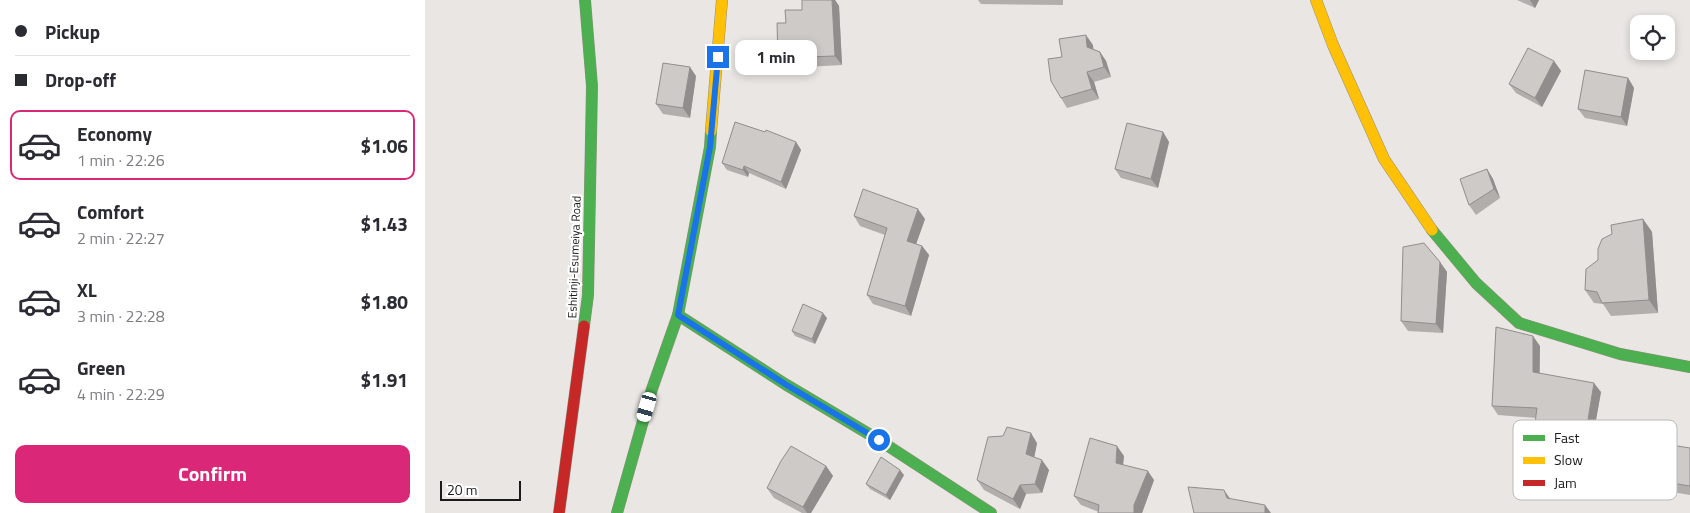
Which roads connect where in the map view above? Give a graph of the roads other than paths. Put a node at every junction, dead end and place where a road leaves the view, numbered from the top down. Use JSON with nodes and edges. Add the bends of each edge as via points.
{"nodes":[{"id":1,"x":585,"y":0,"type":"edge"},
{"id":2,"x":722,"y":0,"type":"edge"},
{"id":3,"x":1316,"y":0,"type":"edge"},
{"id":4,"x":678,"y":315,"type":"junction"},
{"id":5,"x":1690,"y":367,"type":"edge"},
{"id":6,"x":559,"y":513,"type":"edge"},
{"id":7,"x":617,"y":513,"type":"edge"},
{"id":8,"x":991,"y":513,"type":"edge"}],
"edges":[{"from":1,"to":6,"type":"main road","name":"Eshitinji-Esumeiya Road","via":[[592,86],[588,295]]},
{"from":2,"to":4,"type":"main road","via":[[710,147]]},
{"from":3,"to":5,"type":"main road","via":[[1384,160],[1429,226],[1476,283],[1519,322],[1621,354]]},
{"from":4,"to":7,"type":"main road","via":[[652,389]]},
{"from":4,"to":8,"type":"main road"}]}
